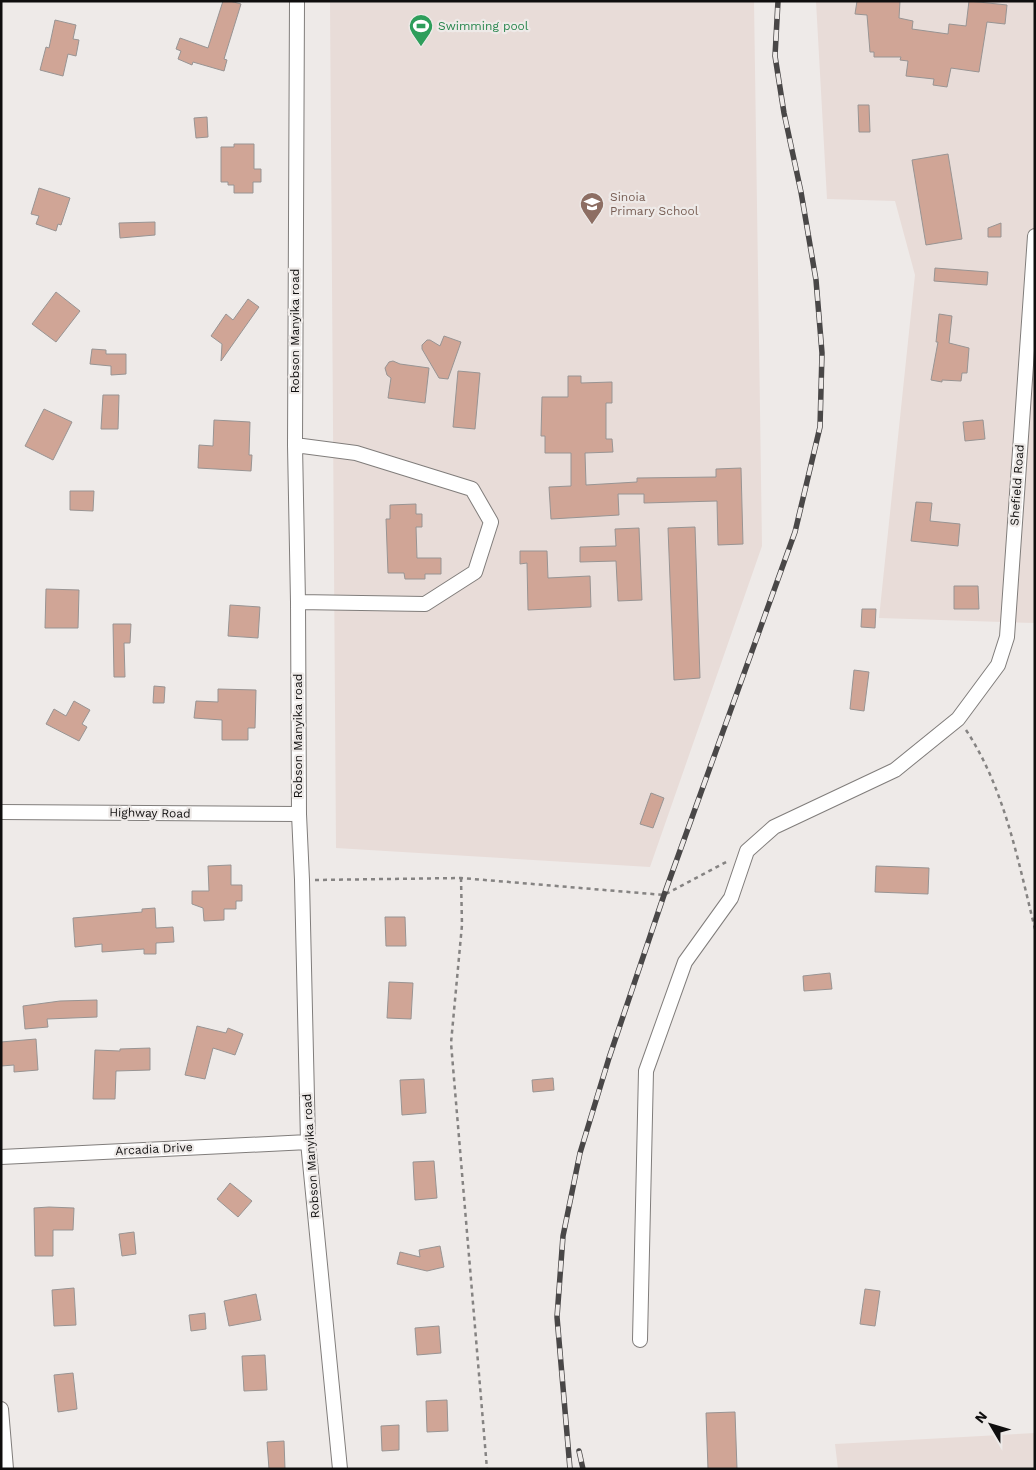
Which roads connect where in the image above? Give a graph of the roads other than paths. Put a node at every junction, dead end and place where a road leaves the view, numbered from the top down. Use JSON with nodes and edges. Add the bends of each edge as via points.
{"nodes":[{"id":1,"x":297,"y":1,"type":"edge"},
{"id":2,"x":1035,"y":236,"type":"edge"},
{"id":3,"x":295,"y":445,"type":"junction"},
{"id":4,"x":298,"y":602,"type":"junction"},
{"id":5,"x":1,"y":812,"type":"edge"},
{"id":6,"x":299,"y":814,"type":"junction"},
{"id":7,"x":308,"y":1142,"type":"junction"},
{"id":8,"x":1,"y":1157,"type":"edge"},
{"id":9,"x":640,"y":1340,"type":"dead end"},
{"id":10,"x":1,"y":1410,"type":"edge"},
{"id":11,"x":6,"y":1469,"type":"edge"},
{"id":12,"x":340,"y":1469,"type":"edge"}],
"edges":[{"from":1,"to":3,"type":"street","name":"Robson Manyika road"},
{"from":2,"to":9,"type":"street","name":"Shefield Road","via":[[1007,637],[998,665],[958,719],[894,770],[774,827],[747,851],[730,898],[685,962],[646,1071]]},
{"from":3,"to":4,"type":"street","name":"Robson Manyika road"},
{"from":3,"to":4,"type":"street","via":[[356,453],[472,490],[491,522],[475,572],[425,604]]},
{"from":4,"to":6,"type":"street","name":"Robson Manyika road"},
{"from":5,"to":6,"type":"street","name":"Highway Road"},
{"from":6,"to":7,"type":"street","name":"Robson Manyika road"},
{"from":7,"to":8,"type":"street","name":"Arcadia Drive"},
{"from":7,"to":12,"type":"street","name":"Robson Manyika road"},
{"from":10,"to":11,"type":"street"}]}
